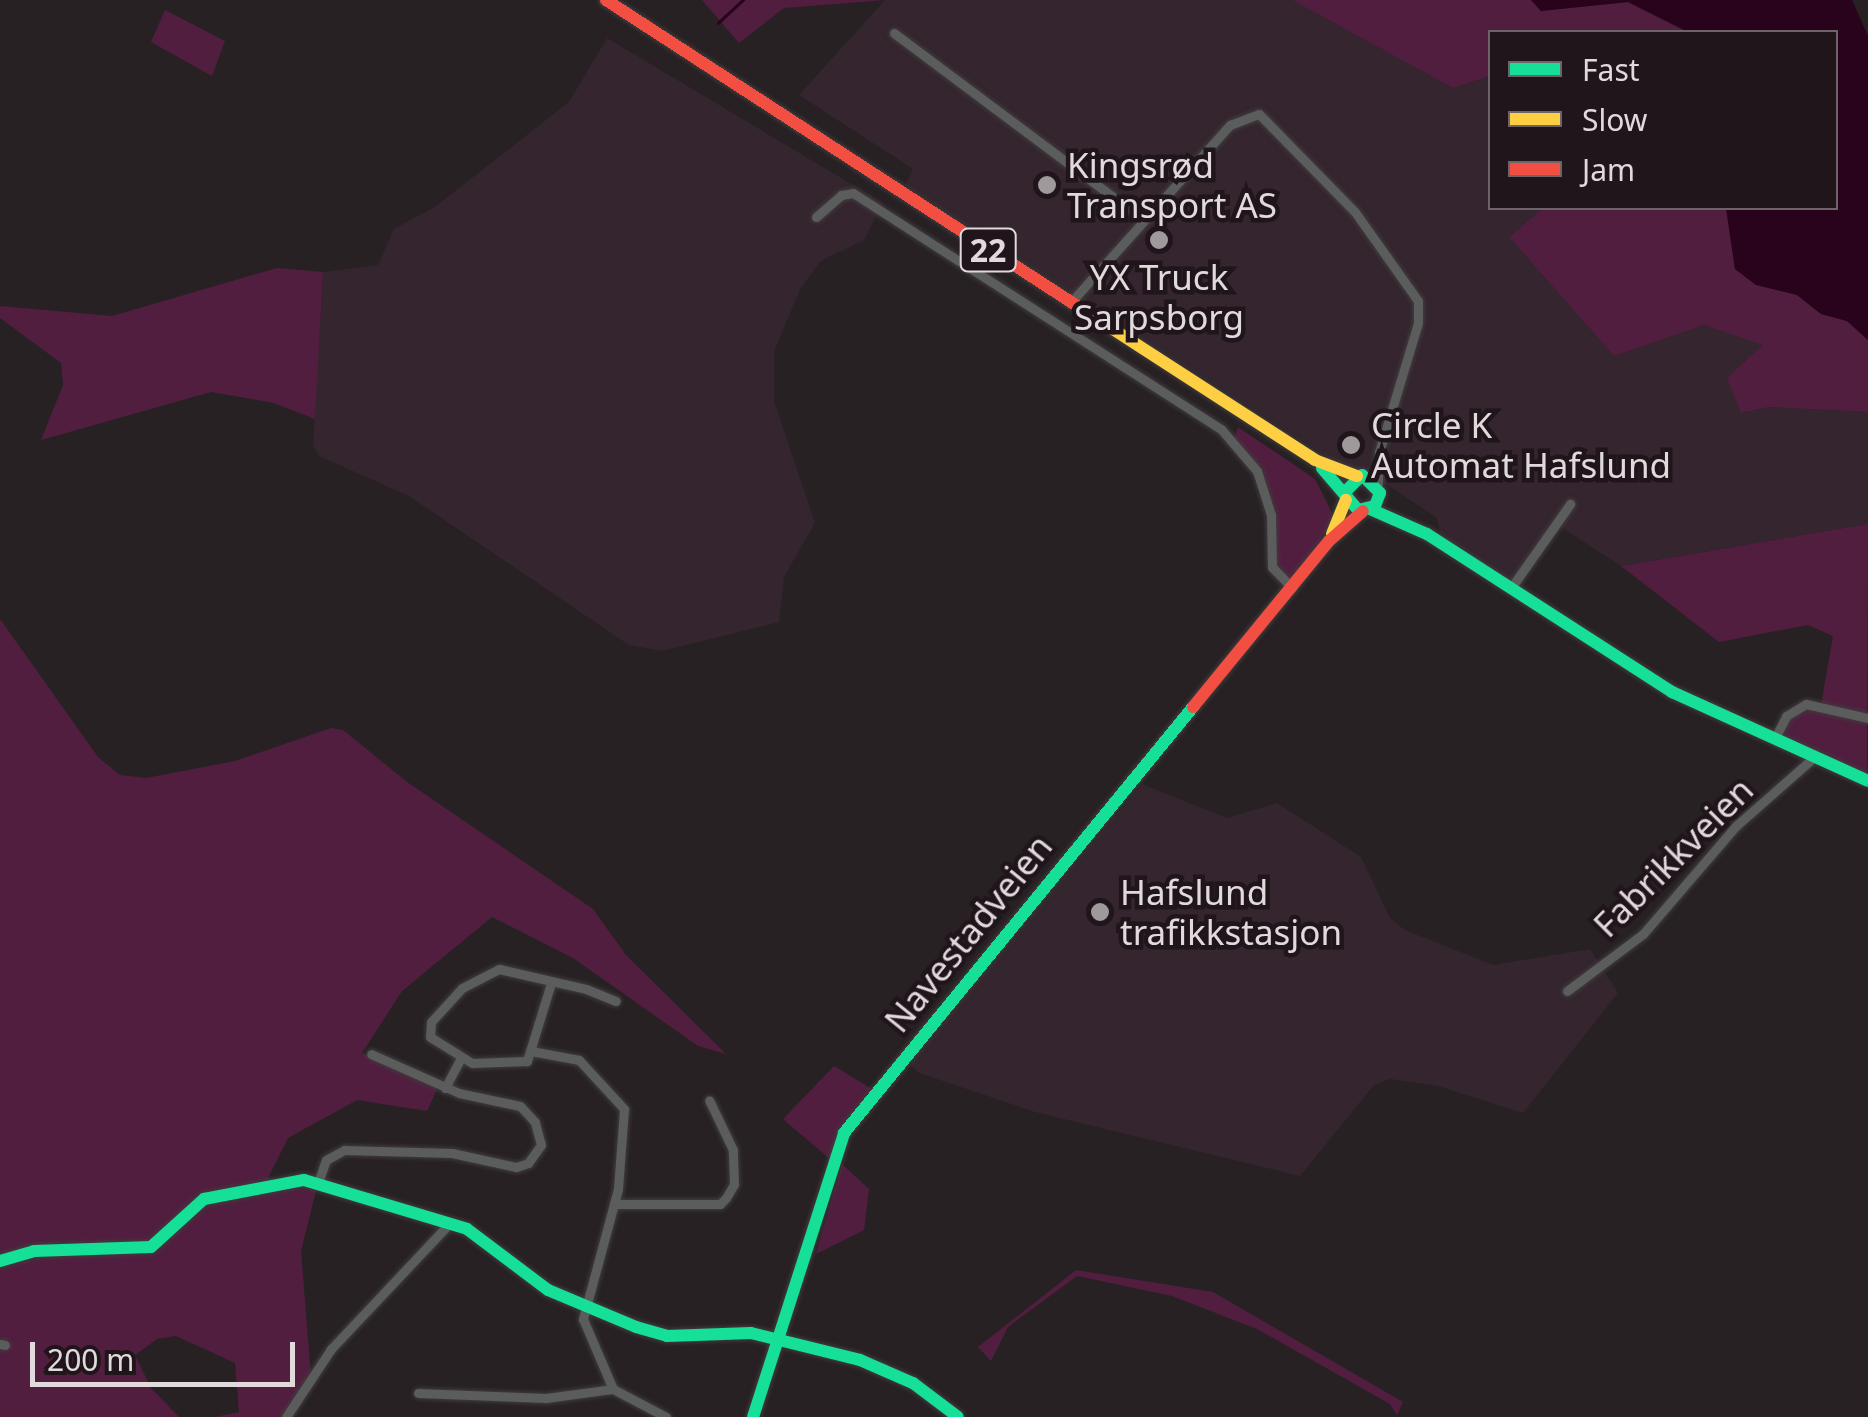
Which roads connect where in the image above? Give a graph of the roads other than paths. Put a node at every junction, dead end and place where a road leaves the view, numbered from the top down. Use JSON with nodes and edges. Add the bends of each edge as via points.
{"nodes":[{"id":1,"x":606,"y":0,"type":"edge"},
{"id":2,"x":894,"y":33,"type":"dead end"},
{"id":3,"x":816,"y":217,"type":"dead end"},
{"id":4,"x":1141,"y":218,"type":"junction"},
{"id":5,"x":1071,"y":303,"type":"junction"},
{"id":6,"x":1379,"y":452,"type":"junction"},
{"id":7,"x":1315,"y":460,"type":"junction"},
{"id":8,"x":1359,"y":476,"type":"junction"},
{"id":9,"x":1379,"y":488,"type":"junction"},
{"id":10,"x":1346,"y":496,"type":"junction"},
{"id":11,"x":1570,"y":504,"type":"dead end"},
{"id":12,"x":1367,"y":510,"type":"junction"},
{"id":13,"x":1428,"y":534,"type":"junction"},
{"id":14,"x":1329,"y":541,"type":"junction"},
{"id":15,"x":1292,"y":588,"type":"junction"},
{"id":16,"x":1511,"y":588,"type":"junction"},
{"id":17,"x":1868,"y":718,"type":"edge"},
{"id":18,"x":1774,"y":741,"type":"junction"},
{"id":19,"x":1813,"y":758,"type":"junction"},
{"id":20,"x":1868,"y":781,"type":"edge"},
{"id":21,"x":551,"y":983,"type":"junction"},
{"id":22,"x":1568,"y":991,"type":"dead end"},
{"id":23,"x":616,"y":1001,"type":"dead end"},
{"id":24,"x":531,"y":1051,"type":"junction"},
{"id":25,"x":371,"y":1054,"type":"dead end"},
{"id":26,"x":462,"y":1058,"type":"junction"},
{"id":27,"x":445,"y":1088,"type":"junction"},
{"id":28,"x":709,"y":1100,"type":"dead end"},
{"id":29,"x":318,"y":1182,"type":"junction"},
{"id":30,"x":614,"y":1204,"type":"junction"},
{"id":31,"x":449,"y":1224,"type":"junction"},
{"id":32,"x":0,"y":1261,"type":"edge"},
{"id":33,"x":584,"y":1306,"type":"junction"},
{"id":34,"x":778,"y":1340,"type":"junction"},
{"id":35,"x":613,"y":1389,"type":"junction"},
{"id":36,"x":418,"y":1393,"type":"dead end"},
{"id":37,"x":286,"y":1417,"type":"edge"},
{"id":38,"x":666,"y":1417,"type":"edge"},
{"id":39,"x":753,"y":1417,"type":"edge"},
{"id":40,"x":958,"y":1417,"type":"edge"}],
"edges":[{"from":1,"to":5,"type":"main road","number":"22"},
{"from":2,"to":4,"type":"street"},
{"from":3,"to":15,"type":"street","via":[[853,193],[1234,440],[1265,489],[1270,556]]},
{"from":4,"to":5,"type":"street"},
{"from":4,"to":6,"type":"street","via":[[1230,125],[1259,114],[1354,212],[1418,301],[1418,323]]},
{"from":5,"to":7,"type":"main road","number":"22"},
{"from":6,"to":8,"type":"street"},
{"from":6,"to":9,"type":"street"},
{"from":7,"to":8,"type":"main road","number":"22"},
{"from":7,"to":10,"type":"main road","number":"22"},
{"from":8,"to":9,"type":"main road","number":"22"},
{"from":8,"to":10,"type":"main road","name":"Navestadveien"},
{"from":9,"to":12,"type":"main road","name":"Navestadveien"},
{"from":9,"to":13,"type":"main road","number":"22"},
{"from":10,"to":12,"type":"main road","number":"22"},
{"from":10,"to":14,"type":"main road","name":"Navestadveien"},
{"from":11,"to":16,"type":"street"},
{"from":12,"to":13,"type":"main road","number":"22"},
{"from":12,"to":14,"type":"main road","name":"Navestadveien"},
{"from":13,"to":16,"type":"main road","number":"22"},
{"from":14,"to":15,"type":"main road","name":"Navestadveien"},
{"from":15,"to":34,"type":"main road","name":"Navestadveien","via":[[844,1133]]},
{"from":16,"to":18,"type":"main road","number":"22","via":[[1672,692]]},
{"from":17,"to":18,"type":"street","via":[[1798,706]]},
{"from":18,"to":19,"type":"main road","number":"22"},
{"from":19,"to":20,"type":"main road","number":"22"},
{"from":19,"to":22,"type":"street","name":"Fabrikkveien","via":[[1808,770],[1736,826],[1643,934]]},
{"from":21,"to":23,"type":"street"},
{"from":21,"to":24,"type":"street"},
{"from":21,"to":26,"type":"street","via":[[499,969],[462,988],[428,1029],[436,1043]]},
{"from":24,"to":26,"type":"street","via":[[516,1065]]},
{"from":24,"to":30,"type":"street","via":[[579,1060],[624,1109],[627,1132]]},
{"from":25,"to":27,"type":"street"},
{"from":26,"to":27,"type":"street"},
{"from":27,"to":29,"type":"street","via":[[529,1113],[540,1134],[528,1164],[505,1166],[452,1153],[344,1150],[326,1160]]},
{"from":28,"to":30,"type":"street","via":[[732,1150],[734,1184],[726,1198],[720,1204]]},
{"from":29,"to":31,"type":"main road"},
{"from":29,"to":32,"type":"main road","via":[[258,1185],[204,1199],[151,1247],[34,1251]]},
{"from":30,"to":33,"type":"street"},
{"from":31,"to":33,"type":"main road","via":[[483,1238],[548,1290]]},
{"from":31,"to":37,"type":"street","via":[[331,1349]]},
{"from":33,"to":34,"type":"main road","via":[[668,1336],[751,1333]]},
{"from":33,"to":35,"type":"street","via":[[585,1329]]},
{"from":34,"to":39,"type":"main road","name":"Navestadveien"},
{"from":34,"to":40,"type":"main road","via":[[896,1374]]},
{"from":35,"to":36,"type":"street","via":[[546,1398]]},
{"from":35,"to":38,"type":"street"}]}
